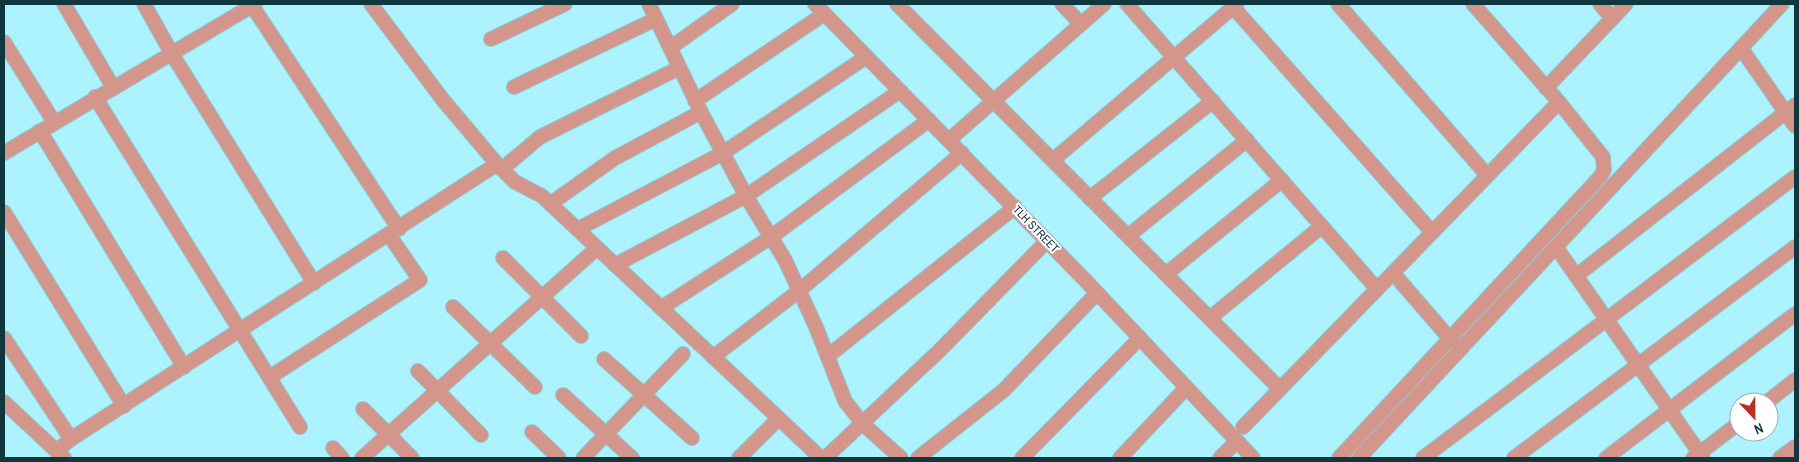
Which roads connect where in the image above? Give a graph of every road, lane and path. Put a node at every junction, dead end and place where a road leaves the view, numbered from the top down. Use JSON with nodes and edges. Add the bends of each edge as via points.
{"nodes":[{"id":1,"x":64,"y":4,"type":"edge"},
{"id":2,"x":144,"y":4,"type":"edge"},
{"id":3,"x":253,"y":4,"type":"edge"},
{"id":4,"x":371,"y":4,"type":"edge"},
{"id":5,"x":565,"y":4,"type":"edge"},
{"id":6,"x":649,"y":4,"type":"edge"},
{"id":7,"x":732,"y":4,"type":"edge"},
{"id":8,"x":897,"y":4,"type":"edge"},
{"id":9,"x":1062,"y":4,"type":"edge"},
{"id":10,"x":1104,"y":4,"type":"edge"},
{"id":11,"x":1127,"y":4,"type":"edge"},
{"id":12,"x":1338,"y":4,"type":"edge"},
{"id":13,"x":1473,"y":4,"type":"edge"},
{"id":14,"x":1600,"y":4,"type":"edge"},
{"id":15,"x":1626,"y":4,"type":"edge"},
{"id":16,"x":1782,"y":4,"type":"edge"},
{"id":17,"x":1235,"y":6,"type":"edge"},
{"id":18,"x":820,"y":9,"type":"edge"},
{"id":19,"x":1612,"y":18,"type":"junction"},
{"id":20,"x":656,"y":19,"type":"junction"},
{"id":21,"x":1081,"y":24,"type":"junction"},
{"id":22,"x":491,"y":39,"type":"dead end"},
{"id":23,"x":4,"y":42,"type":"edge"},
{"id":24,"x":670,"y":48,"type":"junction"},
{"id":25,"x":1741,"y":48,"type":"junction"},
{"id":26,"x":172,"y":54,"type":"junction"},
{"id":27,"x":866,"y":57,"type":"junction"},
{"id":28,"x":1175,"y":57,"type":"junction"},
{"id":29,"x":679,"y":68,"type":"junction"},
{"id":30,"x":514,"y":86,"type":"dead end"},
{"id":31,"x":114,"y":87,"type":"junction"},
{"id":32,"x":1546,"y":88,"type":"junction"},
{"id":33,"x":900,"y":91,"type":"junction"},
{"id":34,"x":95,"y":97,"type":"junction"},
{"id":35,"x":993,"y":100,"type":"junction"},
{"id":36,"x":1213,"y":102,"type":"junction"},
{"id":37,"x":1559,"y":102,"type":"junction"},
{"id":38,"x":698,"y":107,"type":"junction"},
{"id":39,"x":1791,"y":108,"type":"edge"},
{"id":40,"x":929,"y":120,"type":"junction"},
{"id":41,"x":54,"y":122,"type":"junction"},
{"id":42,"x":1795,"y":126,"type":"edge"},
{"id":43,"x":40,"y":131,"type":"junction"},
{"id":44,"x":949,"y":140,"type":"junction"},
{"id":45,"x":1247,"y":140,"type":"junction"},
{"id":46,"x":4,"y":153,"type":"edge"},
{"id":47,"x":723,"y":153,"type":"junction"},
{"id":48,"x":962,"y":153,"type":"junction"},
{"id":49,"x":1052,"y":160,"type":"junction"},
{"id":50,"x":500,"y":167,"type":"junction"},
{"id":51,"x":1487,"y":175,"type":"junction"},
{"id":52,"x":1795,"y":177,"type":"edge"},
{"id":53,"x":1282,"y":180,"type":"junction"},
{"id":54,"x":746,"y":196,"type":"junction"},
{"id":55,"x":1090,"y":198,"type":"junction"},
{"id":56,"x":550,"y":204,"type":"junction"},
{"id":57,"x":1014,"y":207,"type":"junction"},
{"id":58,"x":4,"y":212,"type":"edge"},
{"id":59,"x":1322,"y":226,"type":"junction"},
{"id":60,"x":578,"y":230,"type":"junction"},
{"id":61,"x":394,"y":232,"type":"junction"},
{"id":62,"x":1432,"y":232,"type":"junction"},
{"id":63,"x":1128,"y":236,"type":"junction"},
{"id":64,"x":771,"y":237,"type":"junction"},
{"id":65,"x":1047,"y":241,"type":"junction"},
{"id":66,"x":1795,"y":246,"type":"edge"},
{"id":67,"x":1556,"y":247,"type":"junction"},
{"id":68,"x":597,"y":248,"type":"junction"},
{"id":69,"x":503,"y":258,"type":"dead end"},
{"id":70,"x":615,"y":265,"type":"junction"},
{"id":71,"x":1393,"y":273,"type":"junction"},
{"id":72,"x":1166,"y":274,"type":"junction"},
{"id":73,"x":1576,"y":276,"type":"junction"},
{"id":74,"x":314,"y":283,"type":"junction"},
{"id":75,"x":1376,"y":289,"type":"junction"},
{"id":76,"x":800,"y":290,"type":"junction"},
{"id":77,"x":1097,"y":293,"type":"junction"},
{"id":78,"x":542,"y":297,"type":"junction"},
{"id":79,"x":453,"y":307,"type":"dead end"},
{"id":80,"x":661,"y":308,"type":"junction"},
{"id":81,"x":1795,"y":314,"type":"edge"},
{"id":82,"x":1210,"y":318,"type":"junction"},
{"id":83,"x":1606,"y":319,"type":"junction"},
{"id":84,"x":242,"y":330,"type":"junction"},
{"id":85,"x":581,"y":336,"type":"dead end"},
{"id":86,"x":4,"y":338,"type":"edge"},
{"id":87,"x":1140,"y":338,"type":"junction"},
{"id":88,"x":1451,"y":340,"type":"junction"},
{"id":89,"x":491,"y":344,"type":"junction"},
{"id":90,"x":683,"y":354,"type":"dead end"},
{"id":91,"x":828,"y":356,"type":"junction"},
{"id":92,"x":713,"y":357,"type":"junction"},
{"id":93,"x":604,"y":359,"type":"dead end"},
{"id":94,"x":1637,"y":364,"type":"junction"},
{"id":95,"x":184,"y":367,"type":"junction"},
{"id":96,"x":418,"y":371,"type":"dead end"},
{"id":97,"x":270,"y":377,"type":"junction"},
{"id":98,"x":1795,"y":380,"type":"edge"},
{"id":99,"x":535,"y":387,"type":"dead end"},
{"id":100,"x":1186,"y":388,"type":"junction"},
{"id":101,"x":1280,"y":389,"type":"junction"},
{"id":102,"x":438,"y":391,"type":"junction"},
{"id":103,"x":1779,"y":393,"type":"edge"},
{"id":104,"x":564,"y":395,"type":"dead end"},
{"id":105,"x":644,"y":395,"type":"junction"},
{"id":106,"x":4,"y":402,"type":"edge"},
{"id":107,"x":124,"y":406,"type":"junction"},
{"id":108,"x":363,"y":409,"type":"dead end"},
{"id":109,"x":1670,"y":411,"type":"junction"},
{"id":110,"x":778,"y":418,"type":"junction"},
{"id":111,"x":863,"y":424,"type":"junction"},
{"id":112,"x":300,"y":427,"type":"dead end"},
{"id":113,"x":1243,"y":427,"type":"dead end"},
{"id":114,"x":1729,"y":431,"type":"edge"},
{"id":115,"x":532,"y":432,"type":"dead end"},
{"id":116,"x":606,"y":434,"type":"junction"},
{"id":117,"x":388,"y":435,"type":"junction"},
{"id":118,"x":481,"y":435,"type":"dead end"},
{"id":119,"x":692,"y":438,"type":"dead end"},
{"id":120,"x":71,"y":439,"type":"junction"},
{"id":121,"x":1237,"y":441,"type":"junction"},
{"id":122,"x":1795,"y":447,"type":"edge"},
{"id":123,"x":60,"y":455,"type":"edge"},
{"id":124,"x":1698,"y":457,"type":"edge"},
{"id":125,"x":362,"y":458,"type":"edge"},
{"id":126,"x":412,"y":458,"type":"edge"},
{"id":127,"x":559,"y":458,"type":"edge"},
{"id":128,"x":583,"y":458,"type":"edge"},
{"id":129,"x":632,"y":458,"type":"edge"},
{"id":130,"x":738,"y":458,"type":"edge"},
{"id":131,"x":821,"y":458,"type":"edge"},
{"id":132,"x":825,"y":458,"type":"edge"},
{"id":133,"x":901,"y":458,"type":"edge"},
{"id":134,"x":918,"y":458,"type":"edge"},
{"id":135,"x":1022,"y":458,"type":"edge"},
{"id":136,"x":1120,"y":458,"type":"edge"},
{"id":137,"x":1220,"y":458,"type":"edge"},
{"id":138,"x":1253,"y":458,"type":"edge"},
{"id":139,"x":1339,"y":458,"type":"edge"},
{"id":140,"x":1359,"y":458,"type":"edge"},
{"id":141,"x":1423,"y":458,"type":"edge"},
{"id":142,"x":1514,"y":458,"type":"edge"},
{"id":143,"x":1606,"y":458,"type":"edge"},
{"id":144,"x":1780,"y":458,"type":"edge"}],
"edges":[{"from":1,"to":31,"type":"street"},
{"from":2,"to":26,"type":"street"},
{"from":3,"to":26,"type":"street"},
{"from":3,"to":61,"type":"street"},
{"from":4,"to":50,"type":"street","via":[[443,100]]},
{"from":5,"to":22,"type":"street"},
{"from":6,"to":20,"type":"street"},
{"from":7,"to":24,"type":"street"},
{"from":8,"to":35,"type":"street"},
{"from":9,"to":21,"type":"street"},
{"from":10,"to":21,"type":"street"},
{"from":11,"to":28,"type":"street"},
{"from":12,"to":51,"type":"street"},
{"from":13,"to":32,"type":"street"},
{"from":14,"to":19,"type":"street"},
{"from":15,"to":19,"type":"street"},
{"from":16,"to":25,"type":"street"},
{"from":17,"to":28,"type":"street"},
{"from":17,"to":62,"type":"street"},
{"from":18,"to":27,"type":"street","name":"TLH STREET"},
{"from":18,"to":38,"type":"street"},
{"from":19,"to":32,"type":"street"},
{"from":20,"to":24,"type":"street"},
{"from":20,"to":30,"type":"street"},
{"from":21,"to":35,"type":"street"},
{"from":23,"to":41,"type":"street"},
{"from":24,"to":29,"type":"street"},
{"from":25,"to":39,"type":"street"},
{"from":25,"to":67,"type":"street"},
{"from":26,"to":31,"type":"street"},
{"from":26,"to":74,"type":"street"},
{"from":27,"to":33,"type":"street","name":"TLH STREET"},
{"from":27,"to":47,"type":"street"},
{"from":28,"to":36,"type":"street"},
{"from":28,"to":49,"type":"street"},
{"from":29,"to":38,"type":"street"},
{"from":29,"to":50,"type":"street","via":[[540,137]]},
{"from":31,"to":34,"type":"street"},
{"from":32,"to":37,"type":"street"},
{"from":33,"to":40,"type":"street","name":"TLH STREET"},
{"from":33,"to":54,"type":"street"},
{"from":34,"to":41,"type":"street"},
{"from":34,"to":84,"type":"street"},
{"from":35,"to":44,"type":"street"},
{"from":35,"to":49,"type":"street"},
{"from":36,"to":45,"type":"street"},
{"from":36,"to":55,"type":"street"},
{"from":37,"to":51,"type":"street"},
{"from":37,"to":88,"type":"street","via":[[1603,157],[1604,170]]},
{"from":38,"to":47,"type":"street"},
{"from":38,"to":56,"type":"street","via":[[615,158]]},
{"from":39,"to":42,"type":"street"},
{"from":39,"to":73,"type":"street"},
{"from":40,"to":44,"type":"street","name":"TLH STREET"},
{"from":40,"to":64,"type":"street"},
{"from":41,"to":43,"type":"street"},
{"from":43,"to":46,"type":"street"},
{"from":43,"to":95,"type":"street"},
{"from":44,"to":48,"type":"street","name":"TLH STREET"},
{"from":45,"to":53,"type":"street"},
{"from":45,"to":63,"type":"street"},
{"from":47,"to":54,"type":"street"},
{"from":47,"to":60,"type":"street"},
{"from":48,"to":57,"type":"street","name":"TLH STREET"},
{"from":48,"to":76,"type":"street"},
{"from":49,"to":55,"type":"street"},
{"from":50,"to":56,"type":"street","via":[[516,182]]},
{"from":50,"to":61,"type":"street"},
{"from":51,"to":62,"type":"street"},
{"from":52,"to":83,"type":"street"},
{"from":53,"to":59,"type":"street"},
{"from":53,"to":72,"type":"street"},
{"from":54,"to":64,"type":"street"},
{"from":54,"to":70,"type":"street"},
{"from":55,"to":63,"type":"street"},
{"from":56,"to":60,"type":"street"},
{"from":57,"to":65,"type":"street","name":"TLH STREET"},
{"from":57,"to":91,"type":"street"},
{"from":58,"to":107,"type":"street"},
{"from":59,"to":75,"type":"street"},
{"from":59,"to":82,"type":"street"},
{"from":60,"to":68,"type":"street"},
{"from":61,"to":74,"type":"street"},
{"from":61,"to":97,"type":"street","via":[[420,280]]},
{"from":62,"to":71,"type":"street"},
{"from":63,"to":72,"type":"street"},
{"from":64,"to":76,"type":"street"},
{"from":64,"to":80,"type":"street"},
{"from":65,"to":77,"type":"street","name":"TLH STREET"},
{"from":65,"to":111,"type":"street"},
{"from":66,"to":94,"type":"street"},
{"from":67,"to":73,"type":"street"},
{"from":67,"to":140,"type":"street"},
{"from":68,"to":70,"type":"street"},
{"from":68,"to":78,"type":"street"},
{"from":69,"to":78,"type":"street"},
{"from":70,"to":80,"type":"street"},
{"from":71,"to":75,"type":"street"},
{"from":71,"to":88,"type":"street"},
{"from":72,"to":82,"type":"street"},
{"from":73,"to":83,"type":"street"},
{"from":74,"to":84,"type":"street"},
{"from":75,"to":101,"type":"street"},
{"from":76,"to":91,"type":"street"},
{"from":76,"to":92,"type":"street"},
{"from":77,"to":87,"type":"street","name":"TLH STREET"},
{"from":77,"to":134,"type":"street","via":[[1004,390]]},
{"from":78,"to":85,"type":"street"},
{"from":78,"to":89,"type":"street"},
{"from":79,"to":89,"type":"street"},
{"from":80,"to":92,"type":"street"},
{"from":81,"to":109,"type":"street"},
{"from":82,"to":101,"type":"street"},
{"from":83,"to":94,"type":"street"},
{"from":83,"to":141,"type":"street"},
{"from":84,"to":95,"type":"street"},
{"from":84,"to":97,"type":"street"},
{"from":86,"to":120,"type":"street"},
{"from":87,"to":100,"type":"street","name":"TLH STREET"},
{"from":87,"to":135,"type":"street"},
{"from":88,"to":139,"type":"street"},
{"from":89,"to":99,"type":"street"},
{"from":89,"to":102,"type":"street"},
{"from":90,"to":105,"type":"street"},
{"from":91,"to":111,"type":"street","via":[[845,401]]},
{"from":92,"to":110,"type":"street"},
{"from":93,"to":105,"type":"street"},
{"from":94,"to":109,"type":"street"},
{"from":94,"to":142,"type":"street"},
{"from":95,"to":107,"type":"street"},
{"from":96,"to":102,"type":"street"},
{"from":97,"to":112,"type":"street"},
{"from":98,"to":103,"type":"street"},
{"from":100,"to":121,"type":"street","name":"TLH STREET"},
{"from":100,"to":136,"type":"street"},
{"from":101,"to":113,"type":"street"},
{"from":102,"to":117,"type":"street"},
{"from":102,"to":118,"type":"street"},
{"from":104,"to":116,"type":"street"},
{"from":105,"to":116,"type":"street"},
{"from":105,"to":119,"type":"street"},
{"from":106,"to":123,"type":"street"},
{"from":107,"to":120,"type":"street"},
{"from":108,"to":117,"type":"street"},
{"from":109,"to":124,"type":"street"},
{"from":109,"to":143,"type":"street"},
{"from":110,"to":130,"type":"street"},
{"from":110,"to":131,"type":"street"},
{"from":111,"to":132,"type":"street"},
{"from":111,"to":133,"type":"street"},
{"from":114,"to":124,"type":"street"},
{"from":115,"to":127,"type":"street"},
{"from":116,"to":128,"type":"street"},
{"from":116,"to":129,"type":"street"},
{"from":117,"to":125,"type":"street"},
{"from":117,"to":126,"type":"street"},
{"from":120,"to":123,"type":"street"},
{"from":121,"to":137,"type":"street"},
{"from":121,"to":138,"type":"street","name":"TLH STREET"},
{"from":122,"to":144,"type":"street"}]}
